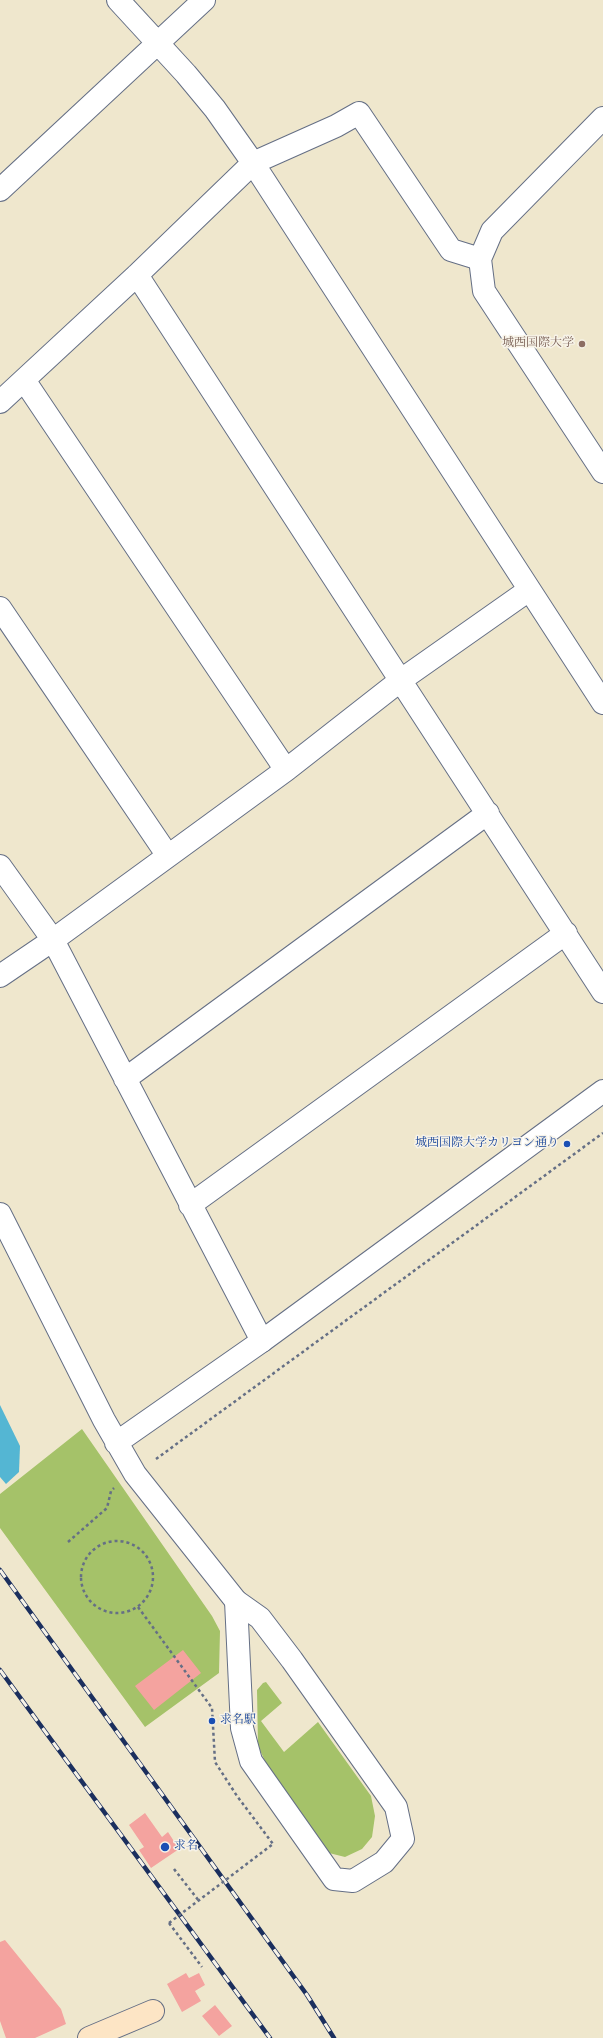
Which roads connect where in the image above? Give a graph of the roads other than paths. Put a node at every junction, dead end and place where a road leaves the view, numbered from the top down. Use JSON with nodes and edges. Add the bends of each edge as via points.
{"nodes":[{"id":1,"x":118,"y":0,"type":"edge"},
{"id":2,"x":204,"y":0,"type":"edge"},
{"id":3,"x":158,"y":43,"type":"junction"},
{"id":4,"x":603,"y":118,"type":"edge"},
{"id":5,"x":253,"y":163,"type":"junction"},
{"id":6,"x":0,"y":190,"type":"edge"},
{"id":7,"x":480,"y":259,"type":"junction"},
{"id":8,"x":137,"y":275,"type":"junction"},
{"id":9,"x":24,"y":380,"type":"junction"},
{"id":10,"x":0,"y":402,"type":"edge"},
{"id":11,"x":603,"y":472,"type":"edge"},
{"id":12,"x":529,"y":590,"type":"junction"},
{"id":13,"x":0,"y":608,"type":"edge"},
{"id":14,"x":401,"y":680,"type":"junction"},
{"id":15,"x":603,"y":703,"type":"edge"},
{"id":16,"x":286,"y":770,"type":"junction"},
{"id":17,"x":488,"y":813,"type":"junction"},
{"id":18,"x":168,"y":856,"type":"junction"},
{"id":19,"x":0,"y":866,"type":"edge"},
{"id":20,"x":566,"y":933,"type":"junction"},
{"id":21,"x":53,"y":940,"type":"junction"},
{"id":22,"x":0,"y":976,"type":"edge"},
{"id":23,"x":603,"y":992,"type":"edge"},
{"id":24,"x":125,"y":1079,"type":"junction"},
{"id":25,"x":603,"y":1091,"type":"edge"},
{"id":26,"x":190,"y":1205,"type":"junction"},
{"id":27,"x":0,"y":1214,"type":"edge"},
{"id":28,"x":262,"y":1341,"type":"junction"},
{"id":29,"x":116,"y":1443,"type":"junction"},
{"id":30,"x":236,"y":1601,"type":"junction"},
{"id":31,"x":153,"y":2011,"type":"dead end"},
{"id":32,"x":89,"y":2038,"type":"edge"}],
"edges":[{"from":1,"to":3,"type":"street"},
{"from":2,"to":3,"type":"street"},
{"from":3,"to":5,"type":"street","via":[[215,109]]},
{"from":3,"to":6,"type":"street"},
{"from":4,"to":7,"type":"street","via":[[492,231]]},
{"from":5,"to":7,"type":"street","via":[[359,113],[451,250]]},
{"from":5,"to":8,"type":"street"},
{"from":5,"to":12,"type":"street"},
{"from":7,"to":11,"type":"street","via":[[484,291]]},
{"from":8,"to":9,"type":"street"},
{"from":8,"to":14,"type":"street"},
{"from":9,"to":10,"type":"street"},
{"from":9,"to":16,"type":"street"},
{"from":12,"to":14,"type":"street"},
{"from":12,"to":15,"type":"street"},
{"from":13,"to":18,"type":"street"},
{"from":14,"to":16,"type":"street"},
{"from":14,"to":17,"type":"street"},
{"from":16,"to":18,"type":"street"},
{"from":17,"to":20,"type":"street"},
{"from":17,"to":24,"type":"street"},
{"from":18,"to":21,"type":"street"},
{"from":19,"to":21,"type":"street"},
{"from":20,"to":23,"type":"street"},
{"from":20,"to":26,"type":"street"},
{"from":21,"to":22,"type":"street"},
{"from":21,"to":24,"type":"street"},
{"from":24,"to":26,"type":"street"},
{"from":25,"to":28,"type":"street"},
{"from":26,"to":28,"type":"street"},
{"from":27,"to":29,"type":"street"},
{"from":28,"to":29,"type":"street"},
{"from":29,"to":30,"type":"street","via":[[135,1474]]},
{"from":30,"to":30,"type":"street","via":[[260,1618],[396,1807],[403,1838],[384,1862],[353,1881],[334,1879],[250,1761],[242,1728]]},
{"from":31,"to":32,"type":"main road"}]}
